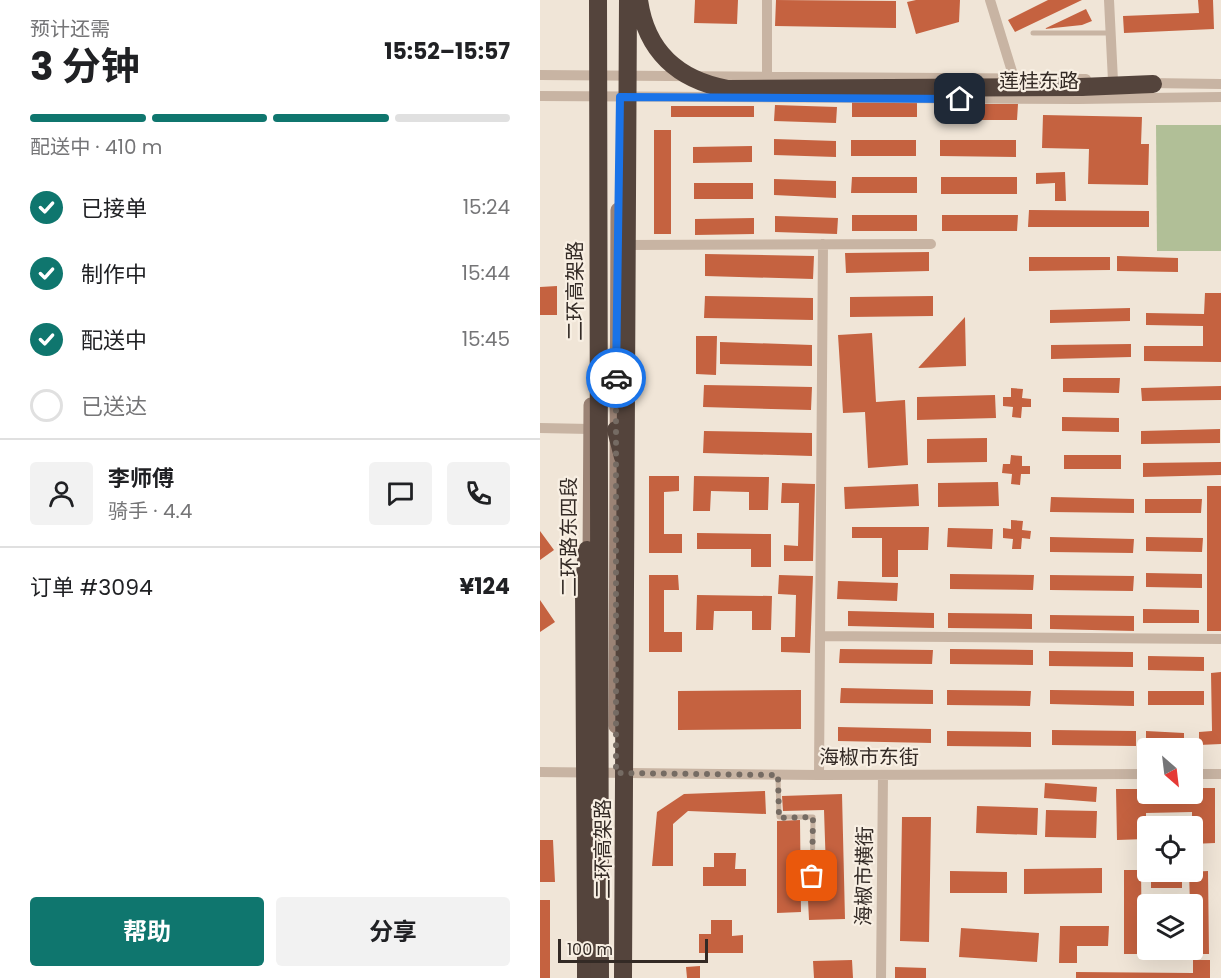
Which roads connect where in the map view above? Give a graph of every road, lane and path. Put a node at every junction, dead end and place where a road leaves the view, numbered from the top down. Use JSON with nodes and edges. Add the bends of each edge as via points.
{"nodes":[{"id":1,"x":598,"y":0,"type":"edge"},
{"id":2,"x":605,"y":0,"type":"edge"},
{"id":3,"x":620,"y":0,"type":"edge"},
{"id":4,"x":628,"y":0,"type":"edge"},
{"id":5,"x":639,"y":0,"type":"edge"},
{"id":6,"x":767,"y":0,"type":"edge"},
{"id":7,"x":990,"y":0,"type":"edge"},
{"id":8,"x":1107,"y":3,"type":"edge"},
{"id":9,"x":1033,"y":33,"type":"dead end"},
{"id":10,"x":1110,"y":33,"type":"junction"},
{"id":11,"x":540,"y":75,"type":"edge"},
{"id":12,"x":612,"y":75,"type":"junction"},
{"id":13,"x":767,"y":76,"type":"junction"},
{"id":14,"x":1014,"y":78,"type":"junction"},
{"id":15,"x":1113,"y":81,"type":"junction"},
{"id":16,"x":1153,"y":84,"type":"junction"},
{"id":17,"x":1221,"y":84,"type":"edge"},
{"id":18,"x":540,"y":96,"type":"edge"},
{"id":19,"x":612,"y":97,"type":"junction"},
{"id":20,"x":1221,"y":97,"type":"edge"},
{"id":21,"x":823,"y":244,"type":"junction"},
{"id":22,"x":932,"y":244,"type":"dead end"},
{"id":23,"x":618,"y":246,"type":"junction"},
{"id":24,"x":540,"y":428,"type":"edge"},
{"id":25,"x":601,"y":430,"type":"junction"},
{"id":26,"x":820,"y":636,"type":"junction"},
{"id":27,"x":1221,"y":639,"type":"edge"},
{"id":28,"x":540,"y":772,"type":"edge"},
{"id":29,"x":591,"y":773,"type":"junction"},
{"id":30,"x":616,"y":773,"type":"junction"},
{"id":31,"x":1137,"y":774,"type":"edge"},
{"id":32,"x":1203,"y":774,"type":"edge"},
{"id":33,"x":1221,"y":774,"type":"edge"},
{"id":34,"x":778,"y":775,"type":"junction"},
{"id":35,"x":819,"y":775,"type":"junction"},
{"id":36,"x":883,"y":775,"type":"junction"},
{"id":37,"x":812,"y":896,"type":"dead end"},
{"id":38,"x":625,"y":922,"type":"junction"},
{"id":39,"x":586,"y":978,"type":"edge"},
{"id":40,"x":592,"y":978,"type":"edge"},
{"id":41,"x":600,"y":978,"type":"edge"},
{"id":42,"x":617,"y":978,"type":"edge"},
{"id":43,"x":623,"y":978,"type":"edge"},
{"id":44,"x":881,"y":978,"type":"edge"}],
"edges":[{"from":1,"to":25,"type":"highway","name":"二环高架路","bridge":true},
{"from":2,"to":12,"type":"main road"},
{"from":3,"to":12,"type":"main road"},
{"from":4,"to":38,"type":"highway","name":"二环高架路","bridge":true},
{"from":5,"to":16,"type":"highway","bridge":true,"via":[[641,14],[660,54],[703,85],[728,89]]},
{"from":6,"to":13,"type":"street"},
{"from":7,"to":14,"type":"street"},
{"from":8,"to":10,"type":"street"},
{"from":9,"to":10,"type":"lane"},
{"from":10,"to":15,"type":"street"},
{"from":11,"to":12,"type":"street","name":"莲桂东路"},
{"from":12,"to":13,"type":"street","name":"莲桂东路"},
{"from":12,"to":19,"type":"main road"},
{"from":13,"to":14,"type":"street","name":"莲桂东路"},
{"from":14,"to":15,"type":"street","name":"莲桂东路"},
{"from":15,"to":16,"type":"street","name":"莲桂东路"},
{"from":16,"to":17,"type":"street","name":"莲桂东路"},
{"from":18,"to":19,"type":"street","name":"莲桂东路"},
{"from":19,"to":20,"type":"street","name":"莲桂东路"},
{"from":19,"to":23,"type":"main road","name":"二环路东四段"},
{"from":19,"to":25,"type":"main road","name":"二环路东四段"},
{"from":21,"to":22,"type":"street"},
{"from":21,"to":23,"type":"street"},
{"from":21,"to":26,"type":"street"},
{"from":23,"to":25,"type":"main road","name":"二环路东四段"},
{"from":24,"to":25,"type":"street"},
{"from":25,"to":29,"type":"main road","name":"二环路东四段"},
{"from":25,"to":30,"type":"main road","name":"二环路东四段"},
{"from":25,"to":38,"type":"highway","bridge":true,"via":[[633,495],[635,870]]},
{"from":25,"to":39,"type":"highway","bridge":true,"via":[[584,587]]},
{"from":25,"to":41,"type":"highway","name":"二环高架路","bridge":true},
{"from":26,"to":27,"type":"street"},
{"from":26,"to":35,"type":"street"},
{"from":28,"to":29,"type":"street","name":"海椒市东街"},
{"from":29,"to":30,"type":"street","name":"海椒市东街"},
{"from":29,"to":40,"type":"main road","name":"二环路东四段"},
{"from":30,"to":34,"type":"street","name":"海椒市东街"},
{"from":30,"to":42,"type":"main road","name":"二环路东四段"},
{"from":31,"to":36,"type":"street","name":"海椒市东街"},
{"from":32,"to":33,"type":"street"},
{"from":34,"to":35,"type":"street","name":"海椒市东街"},
{"from":34,"to":37,"type":"lane","via":[[779,818],[813,817]]},
{"from":35,"to":36,"type":"street","name":"海椒市东街"},
{"from":36,"to":44,"type":"street","name":"海椒市横街"},
{"from":38,"to":43,"type":"highway","name":"二环高架路","bridge":true}]}
